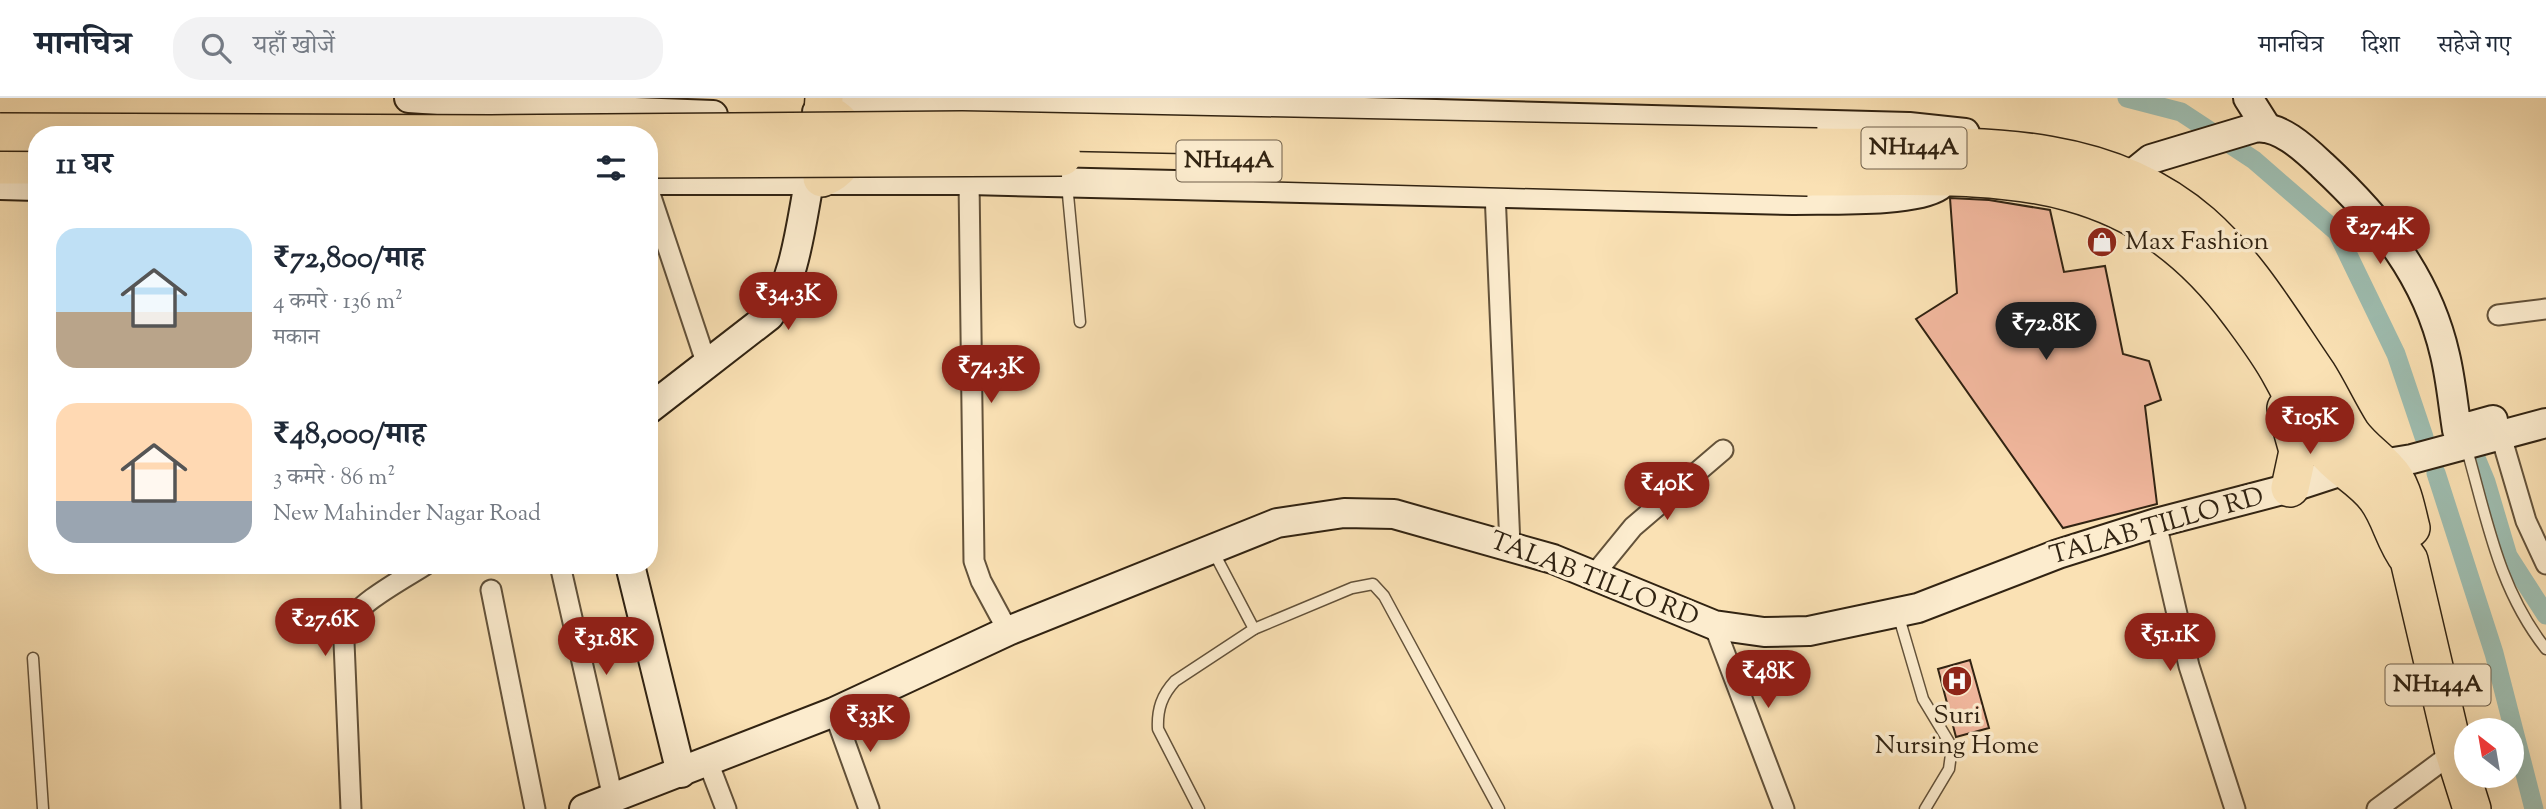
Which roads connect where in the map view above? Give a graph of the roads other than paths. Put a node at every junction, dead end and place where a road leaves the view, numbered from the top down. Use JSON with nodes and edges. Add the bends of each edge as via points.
{"nodes":[{"id":1,"x":409,"y":98,"type":"edge"},
{"id":2,"x":2248,"y":98,"type":"edge"},
{"id":3,"x":812,"y":106,"type":"edge"},
{"id":4,"x":2255,"y":130,"type":"junction"},
{"id":5,"x":0,"y":132,"type":"edge"},
{"id":6,"x":28,"y":132,"type":"edge"},
{"id":7,"x":658,"y":133,"type":"edge"},
{"id":8,"x":2011,"y":149,"type":"junction"},
{"id":9,"x":658,"y":159,"type":"edge"},
{"id":10,"x":1813,"y":162,"type":"junction"},
{"id":11,"x":0,"y":165,"type":"edge"},
{"id":12,"x":28,"y":165,"type":"edge"},
{"id":13,"x":2130,"y":176,"type":"junction"},
{"id":14,"x":816,"y":178,"type":"junction"},
{"id":15,"x":1952,"y":178,"type":"junction"},
{"id":16,"x":658,"y":180,"type":"edge"},
{"id":17,"x":969,"y":180,"type":"junction"},
{"id":18,"x":1067,"y":184,"type":"junction"},
{"id":19,"x":0,"y":185,"type":"edge"},
{"id":20,"x":28,"y":186,"type":"edge"},
{"id":21,"x":1495,"y":192,"type":"junction"},
{"id":22,"x":658,"y":218,"type":"edge"},
{"id":23,"x":2546,"y":309,"type":"edge"},
{"id":24,"x":2498,"y":315,"type":"dead end"},
{"id":25,"x":1080,"y":322,"type":"dead end"},
{"id":26,"x":707,"y":365,"type":"junction"},
{"id":27,"x":2277,"y":369,"type":"junction"},
{"id":28,"x":658,"y":402,"type":"edge"},
{"id":29,"x":2546,"y":404,"type":"edge"},
{"id":30,"x":2546,"y":423,"type":"edge"},
{"id":31,"x":2501,"y":436,"type":"junction"},
{"id":32,"x":2466,"y":446,"type":"junction"},
{"id":33,"x":1723,"y":450,"type":"dead end"},
{"id":34,"x":2365,"y":463,"type":"junction"},
{"id":35,"x":2290,"y":488,"type":"junction"},
{"id":36,"x":2156,"y":523,"type":"junction"},
{"id":37,"x":1510,"y":546,"type":"junction"},
{"id":38,"x":1212,"y":548,"type":"junction"},
{"id":39,"x":2546,"y":564,"type":"edge"},
{"id":40,"x":411,"y":574,"type":"edge"},
{"id":41,"x":562,"y":574,"type":"edge"},
{"id":42,"x":632,"y":574,"type":"edge"},
{"id":43,"x":1593,"y":576,"type":"junction"},
{"id":44,"x":491,"y":590,"type":"dead end"},
{"id":45,"x":1898,"y":613,"type":"junction"},
{"id":46,"x":1714,"y":625,"type":"junction"},
{"id":47,"x":1254,"y":629,"type":"junction"},
{"id":48,"x":1008,"y":632,"type":"junction"},
{"id":49,"x":2546,"y":649,"type":"edge"},
{"id":50,"x":33,"y":658,"type":"dead end"},
{"id":51,"x":834,"y":712,"type":"junction"},
{"id":52,"x":2454,"y":752,"type":"joint"},
{"id":53,"x":708,"y":762,"type":"junction"},
{"id":54,"x":681,"y":773,"type":"junction"},
{"id":55,"x":2465,"y":788,"type":"edge"},
{"id":56,"x":613,"y":798,"type":"junction"},
{"id":57,"x":43,"y":809,"type":"edge"},
{"id":58,"x":351,"y":809,"type":"edge"},
{"id":59,"x":535,"y":809,"type":"edge"},
{"id":60,"x":584,"y":809,"type":"edge"},
{"id":61,"x":726,"y":809,"type":"edge"},
{"id":62,"x":869,"y":809,"type":"edge"},
{"id":63,"x":1199,"y":809,"type":"edge"},
{"id":64,"x":1499,"y":809,"type":"edge"},
{"id":65,"x":1784,"y":809,"type":"edge"},
{"id":66,"x":1925,"y":809,"type":"edge"},
{"id":67,"x":2235,"y":809,"type":"edge"},
{"id":68,"x":2376,"y":809,"type":"edge"},
{"id":69,"x":2472,"y":809,"type":"edge"}],
"edges":[{"from":1,"to":3,"type":"main road","via":[[665,114],[778,116]]},
{"from":2,"to":4,"type":"main road"},
{"from":3,"to":8,"type":"main road","via":[[1328,111],[1895,127],[1967,133]]},
{"from":3,"to":14,"type":"highway","via":[[789,125],[782,146],[790,167]]},
{"from":3,"to":14,"type":"highway","via":[[837,120],[849,148],[841,167]]},
{"from":4,"to":13,"type":"main road","via":[[2151,159]]},
{"from":4,"to":29,"type":"main road","via":[[2278,132],[2310,154],[2393,241],[2415,276],[2445,355],[2457,430]]},
{"from":5,"to":6,"type":"highway","number":"NH144A","bridge":true},
{"from":7,"to":10,"type":"highway","number":"NH144A","bridge":true,"via":[[962,130]]},
{"from":8,"to":10,"type":"highway","number":"NH144A"},
{"from":8,"to":13,"type":"highway","number":"NH144A","via":[[2103,166]]},
{"from":9,"to":10,"type":"highway","number":"NH144A","bridge":true},
{"from":10,"to":15,"type":"highway","number":"NH144A"},
{"from":11,"to":12,"type":"highway"},
{"from":13,"to":34,"type":"highway","number":"NH144A","via":[[2201,222],[2223,245],[2327,388]]},
{"from":14,"to":16,"type":"main road"},
{"from":14,"to":17,"type":"main road"},
{"from":14,"to":26,"type":"main road","via":[[778,304]]},
{"from":15,"to":21,"type":"main road","via":[[1935,189],[1883,198]]},
{"from":15,"to":27,"type":"highway","number":"NH144A","via":[[2052,186],[2116,207],[2144,222],[2210,277]]},
{"from":17,"to":18,"type":"main road"},
{"from":17,"to":48,"type":"street","via":[[974,561]]},
{"from":18,"to":21,"type":"main road"},
{"from":18,"to":25,"type":"lane"},
{"from":19,"to":20,"type":"main road"},
{"from":21,"to":37,"type":"street"},
{"from":22,"to":26,"type":"street"},
{"from":23,"to":24,"type":"street"},
{"from":26,"to":28,"type":"main road"},
{"from":27,"to":34,"type":"highway","number":"NH144A","via":[[2322,446]]},
{"from":27,"to":35,"type":"highway","via":[[2298,451]]},
{"from":30,"to":31,"type":"main road","name":"TALAB TILLO RD"},
{"from":31,"to":32,"type":"main road","name":"TALAB TILLO RD"},
{"from":31,"to":39,"type":"street","via":[[2526,521]]},
{"from":32,"to":34,"type":"main road","name":"TALAB TILLO RD"},
{"from":32,"to":49,"type":"lane","via":[[2503,578]]},
{"from":33,"to":43,"type":"street","via":[[1640,520]]},
{"from":34,"to":35,"type":"main road","name":"TALAB TILLO RD"},
{"from":34,"to":52,"type":"highway","number":"NH144A","via":[[2360,480],[2384,509],[2398,546],[2409,560]]},
{"from":35,"to":36,"type":"main road","name":"TALAB TILLO RD"},
{"from":36,"to":45,"type":"main road","name":"TALAB TILLO RD"},
{"from":36,"to":67,"type":"street","via":[[2189,666]]},
{"from":37,"to":38,"type":"main road","name":"TALAB TILLO RD","via":[[1394,514],[1344,513],[1277,523]]},
{"from":37,"to":43,"type":"main road","name":"TALAB TILLO RD"},
{"from":38,"to":47,"type":"lane"},
{"from":38,"to":48,"type":"main road","name":"TALAB TILLO RD"},
{"from":40,"to":58,"type":"street","via":[[369,602],[346,626]]},
{"from":41,"to":56,"type":"street"},
{"from":42,"to":54,"type":"main road"},
{"from":43,"to":46,"type":"main road","name":"TALAB TILLO RD"},
{"from":44,"to":59,"type":"street"},
{"from":45,"to":46,"type":"main road","name":"TALAB TILLO RD","via":[[1810,631],[1764,632]]},
{"from":45,"to":66,"type":"lane","via":[[1923,699],[1952,747],[1949,769]]},
{"from":46,"to":65,"type":"street"},
{"from":47,"to":63,"type":"lane","via":[[1175,681],[1160,704],[1158,729]]},
{"from":47,"to":64,"type":"lane","via":[[1352,588],[1373,584],[1384,596]]},
{"from":48,"to":51,"type":"main road","name":"TALAB TILLO RD"},
{"from":50,"to":57,"type":"lane"},
{"from":51,"to":53,"type":"main road","name":"TALAB TILLO RD"},
{"from":51,"to":62,"type":"street"},
{"from":52,"to":68,"type":"street"},
{"from":53,"to":54,"type":"main road","name":"TALAB TILLO RD"},
{"from":53,"to":61,"type":"street"},
{"from":54,"to":56,"type":"main road","name":"TALAB TILLO RD"},
{"from":55,"to":69,"type":"highway","number":"NH144A"},
{"from":56,"to":60,"type":"main road","name":"TALAB TILLO RD"}]}
